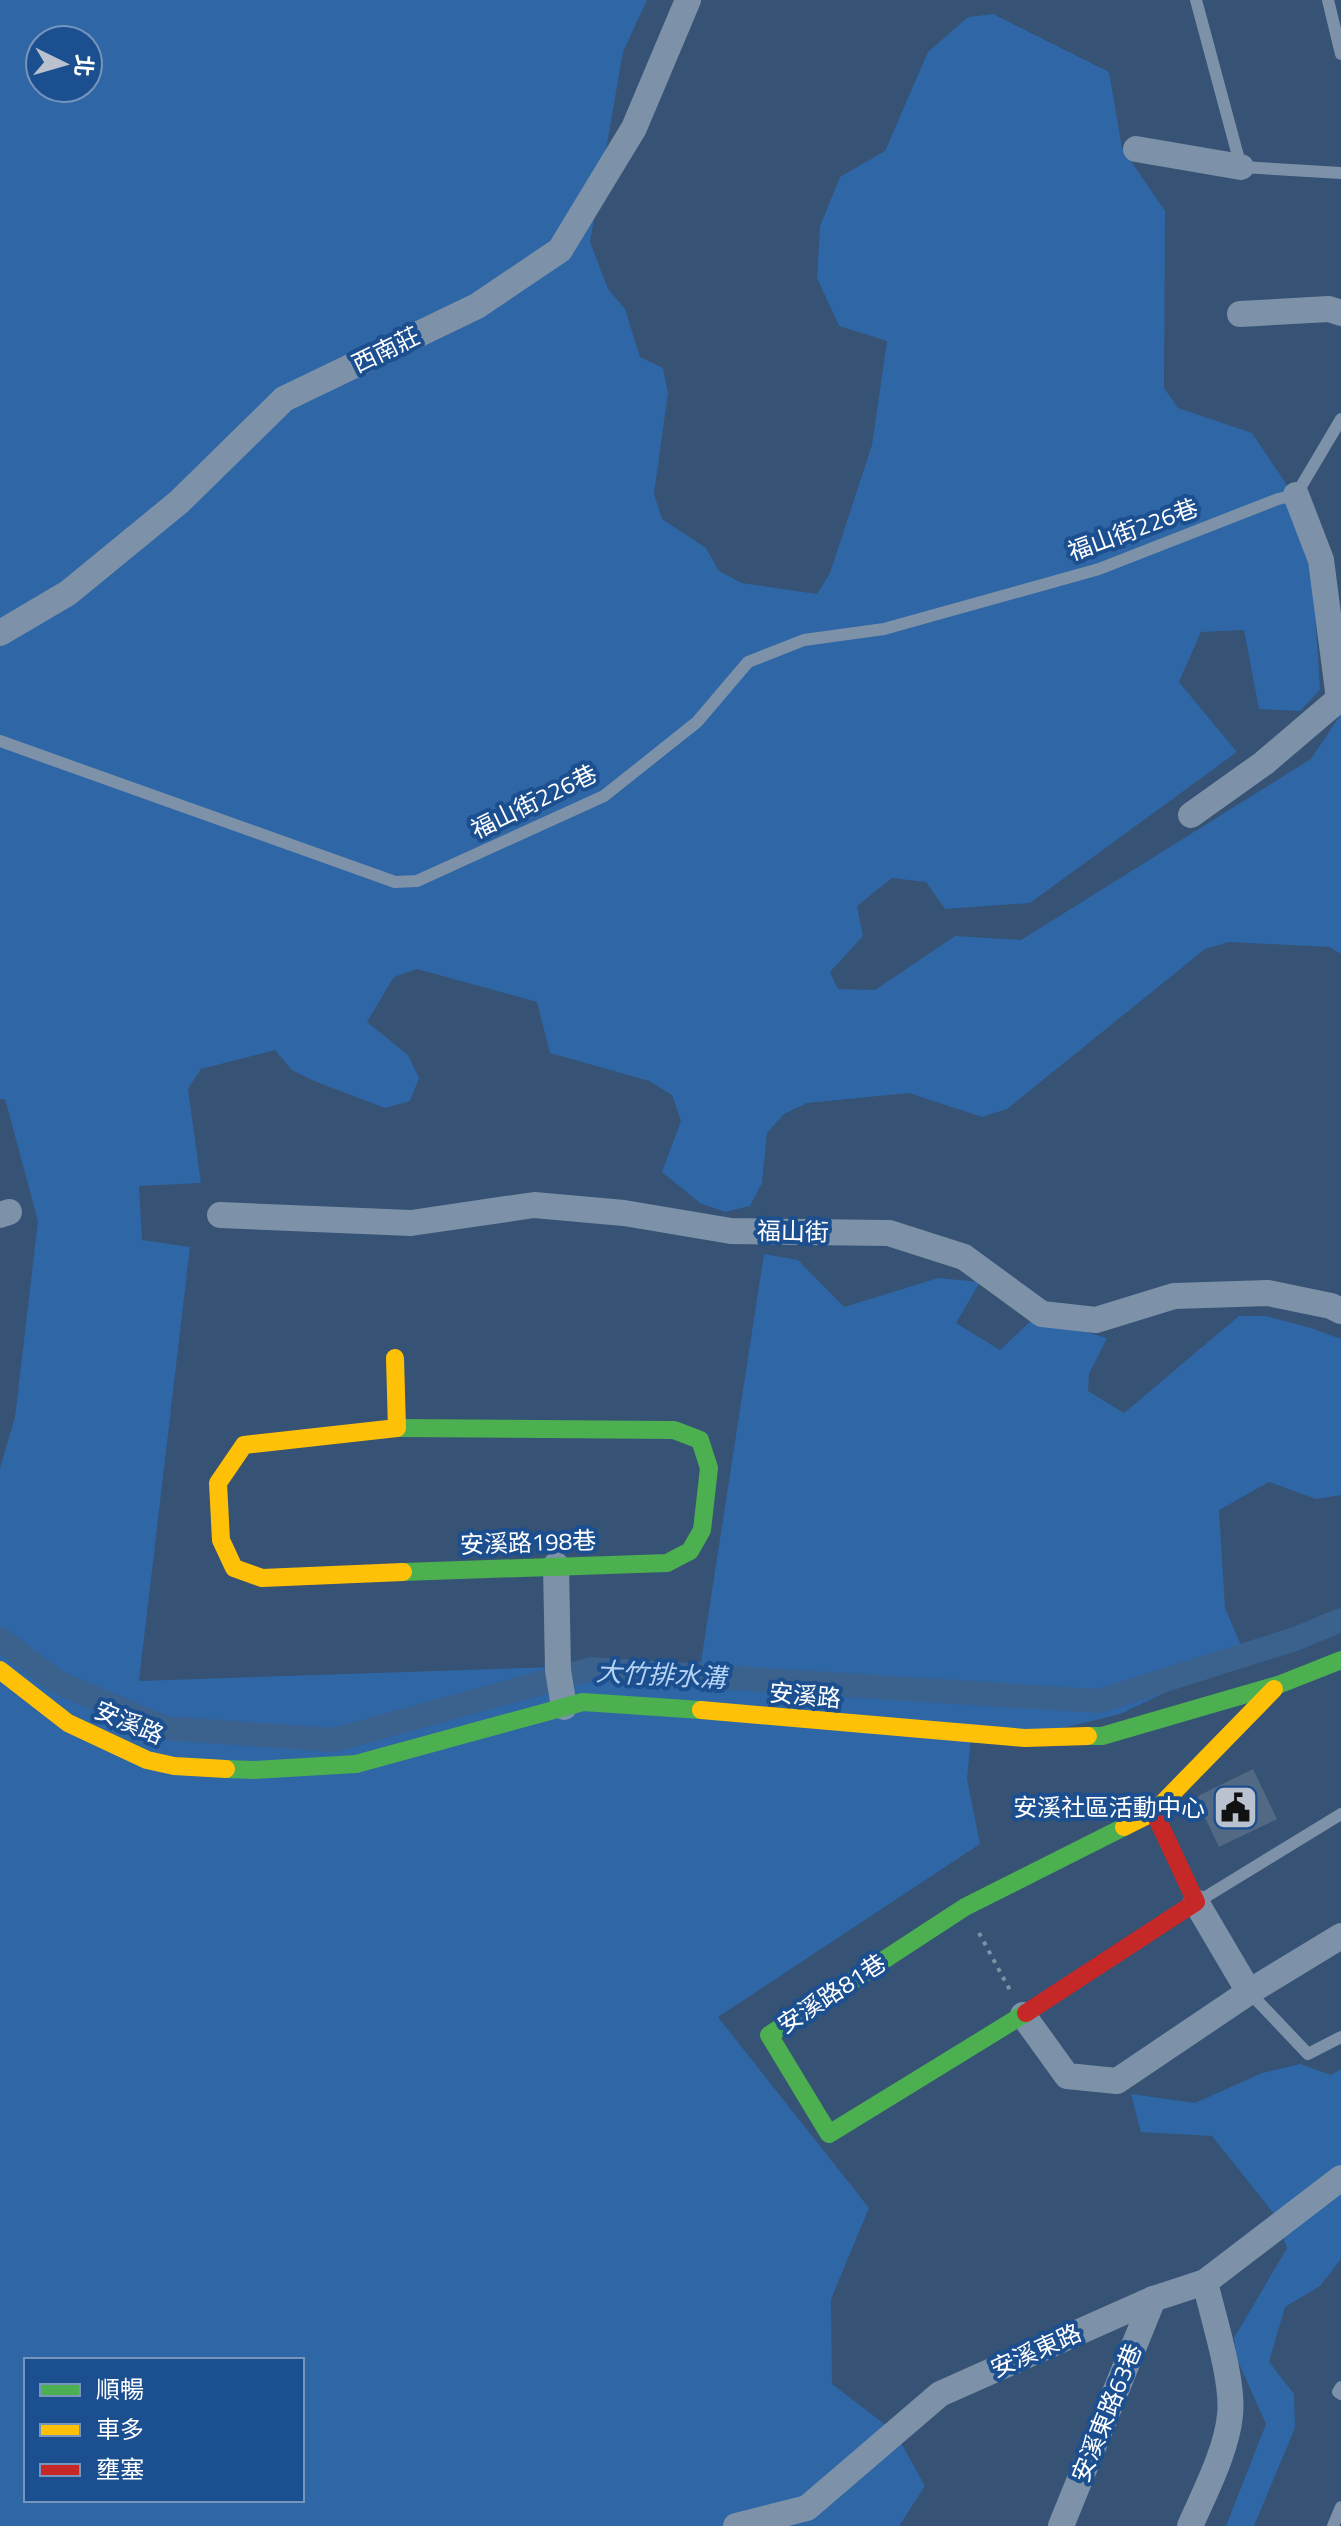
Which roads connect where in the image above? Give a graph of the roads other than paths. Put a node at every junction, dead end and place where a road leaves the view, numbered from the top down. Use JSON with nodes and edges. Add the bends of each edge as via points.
{"nodes":[{"id":1,"x":688,"y":0,"type":"edge"},
{"id":2,"x":1196,"y":0,"type":"edge"},
{"id":3,"x":1328,"y":0,"type":"edge"},
{"id":4,"x":1341,"y":54,"type":"edge"},
{"id":5,"x":1136,"y":149,"type":"dead end"},
{"id":6,"x":1241,"y":167,"type":"junction"},
{"id":7,"x":1341,"y":173,"type":"edge"},
{"id":8,"x":1341,"y":313,"type":"edge"},
{"id":9,"x":1240,"y":314,"type":"dead end"},
{"id":10,"x":1341,"y":419,"type":"edge"},
{"id":11,"x":1338,"y":433,"type":"edge"},
{"id":12,"x":1296,"y":495,"type":"junction"},
{"id":13,"x":0,"y":633,"type":"edge"},
{"id":14,"x":1340,"y":699,"type":"edge"},
{"id":15,"x":0,"y":741,"type":"edge"},
{"id":16,"x":1191,"y":815,"type":"dead end"},
{"id":17,"x":220,"y":1215,"type":"dead end"},
{"id":18,"x":1341,"y":1311,"type":"edge"},
{"id":19,"x":395,"y":1358,"type":"dead end"},
{"id":20,"x":397,"y":1428,"type":"junction"},
{"id":21,"x":556,"y":1565,"type":"junction"},
{"id":22,"x":1341,"y":1660,"type":"edge"},
{"id":23,"x":0,"y":1670,"type":"edge"},
{"id":24,"x":1278,"y":1685,"type":"junction"},
{"id":25,"x":561,"y":1691,"type":"junction"},
{"id":26,"x":1154,"y":1812,"type":"junction"},
{"id":27,"x":1341,"y":1814,"type":"edge"},
{"id":28,"x":1196,"y":1902,"type":"junction"},
{"id":29,"x":1341,"y":1936,"type":"edge"},
{"id":30,"x":1249,"y":1992,"type":"junction"},
{"id":31,"x":1023,"y":2015,"type":"junction"},
{"id":32,"x":1341,"y":2037,"type":"edge"},
{"id":33,"x":1341,"y":2178,"type":"edge"},
{"id":34,"x":1205,"y":2282,"type":"junction"},
{"id":35,"x":1153,"y":2299,"type":"junction"},
{"id":36,"x":1341,"y":2387,"type":"edge"},
{"id":37,"x":1341,"y":2394,"type":"edge"},
{"id":38,"x":1341,"y":2507,"type":"edge"},
{"id":39,"x":736,"y":2526,"type":"edge"},
{"id":40,"x":1061,"y":2526,"type":"edge"},
{"id":41,"x":1190,"y":2526,"type":"edge"},
{"id":42,"x":1333,"y":2526,"type":"edge"}],
"edges":[{"from":1,"to":13,"type":"street","name":"西南莊","via":[[634,128],[560,250],[477,306],[284,399],[179,502],[68,593]]},
{"from":2,"to":6,"type":"lane"},
{"from":3,"to":4,"type":"lane"},
{"from":5,"to":6,"type":"street"},
{"from":6,"to":7,"type":"lane"},
{"from":8,"to":9,"type":"street","via":[[1329,309]]},
{"from":10,"to":11,"type":"lane"},
{"from":11,"to":12,"type":"lane"},
{"from":12,"to":14,"type":"street","via":[[1321,560]]},
{"from":12,"to":15,"type":"lane","name":"福山街226巷","via":[[1099,569],[884,629],[804,640],[748,662],[697,722],[604,796],[417,881],[395,882]]},
{"from":14,"to":16,"type":"street"},
{"from":17,"to":18,"type":"street","name":"福山街","via":[[411,1223],[534,1205],[731,1231],[889,1233],[964,1257],[1042,1314],[1096,1320],[1174,1296],[1268,1293]]},
{"from":19,"to":20,"type":"street"},
{"from":20,"to":21,"type":"street","name":"安溪路198巷","via":[[674,1430],[700,1440],[709,1468],[702,1530],[690,1551],[667,1563]]},
{"from":20,"to":21,"type":"street","name":"安溪路198巷","via":[[244,1445],[218,1483],[221,1540],[234,1568],[262,1578]]},
{"from":21,"to":25,"type":"street"},
{"from":22,"to":24,"type":"street","name":"安溪路"},
{"from":23,"to":25,"type":"street","name":"安溪路","via":[[68,1723],[147,1760],[254,1770],[356,1764]]},
{"from":24,"to":25,"type":"street","name":"安溪路","via":[[1102,1736],[1025,1738],[583,1702]]},
{"from":24,"to":26,"type":"street","name":"安溪路81巷"},
{"from":26,"to":28,"type":"street"},
{"from":26,"to":31,"type":"street","name":"安溪路81巷","via":[[965,1907],[769,2035],[829,2134]]},
{"from":27,"to":28,"type":"lane","name":"安溪路81巷"},
{"from":28,"to":30,"type":"street"},
{"from":28,"to":31,"type":"street","name":"安溪路81巷"},
{"from":29,"to":30,"type":"street"},
{"from":30,"to":31,"type":"street","via":[[1117,2081],[1067,2076]]},
{"from":30,"to":32,"type":"lane","via":[[1308,2054]]},
{"from":33,"to":34,"type":"street","name":"安溪東路"},
{"from":34,"to":35,"type":"street","name":"安溪東路"},
{"from":34,"to":41,"type":"street","via":[[1230,2394],[1230,2418]]},
{"from":35,"to":39,"type":"street","name":"安溪東路","via":[[940,2394],[807,2508]]},
{"from":35,"to":40,"type":"street","name":"安溪東路63巷"},
{"from":36,"to":37,"type":"lane"},
{"from":38,"to":42,"type":"lane"}]}
